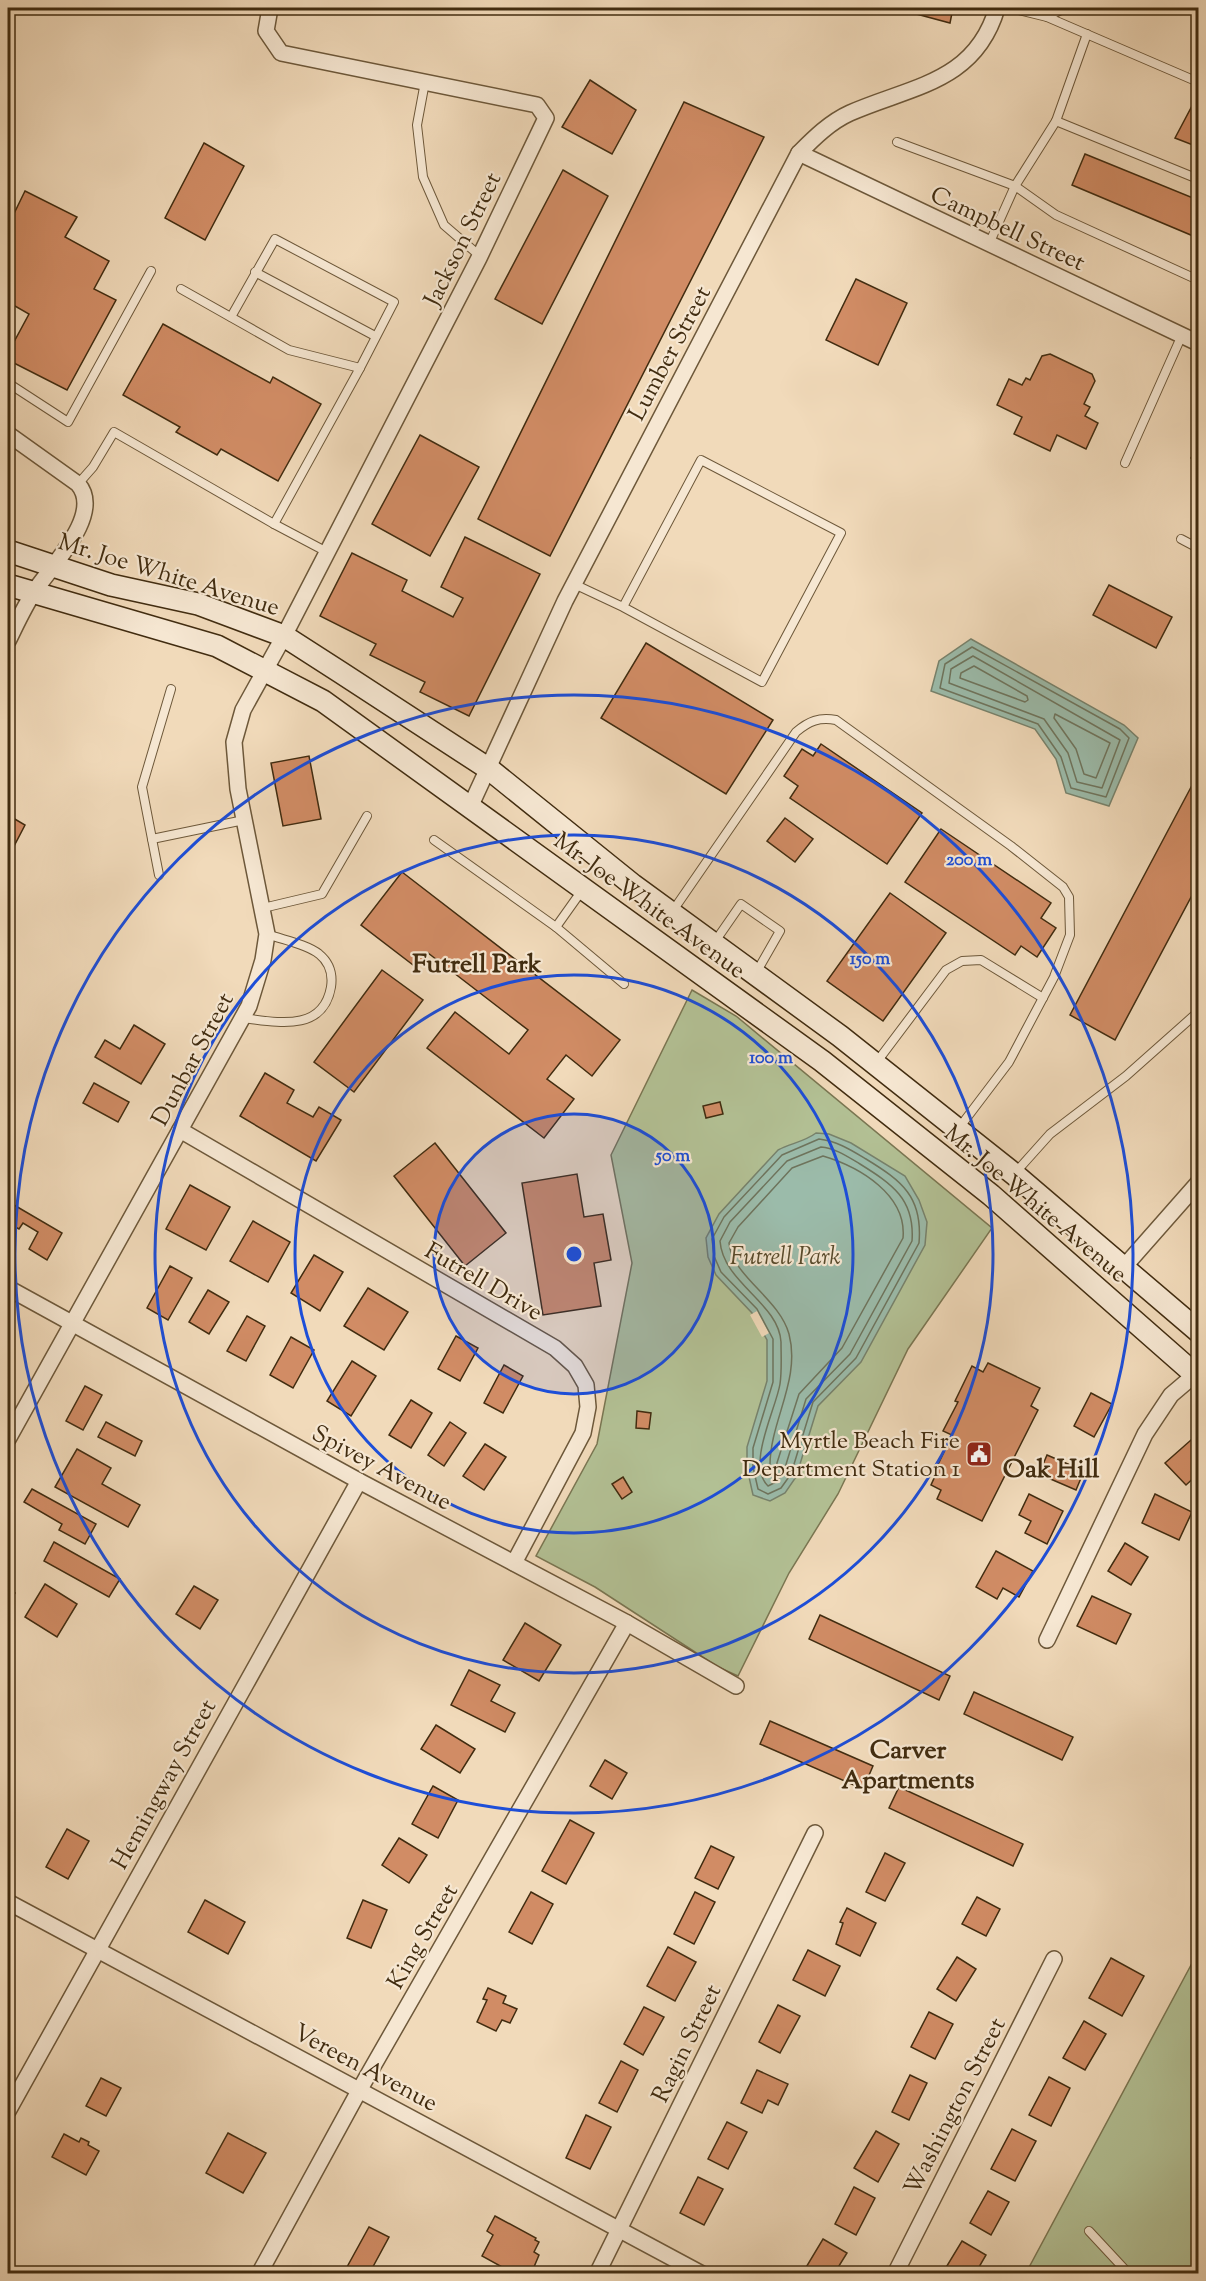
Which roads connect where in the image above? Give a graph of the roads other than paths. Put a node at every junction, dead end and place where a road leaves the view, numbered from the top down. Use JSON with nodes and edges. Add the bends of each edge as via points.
{"nodes":[{"id":1,"x":270,"y":8,"type":"edge"},
{"id":2,"x":997,"y":8,"type":"edge"},
{"id":3,"x":1010,"y":8,"type":"edge"},
{"id":4,"x":1065,"y":8,"type":"edge"},
{"id":5,"x":1047,"y":17,"type":"junction"},
{"id":6,"x":1087,"y":34,"type":"junction"},
{"id":7,"x":1198,"y":81,"type":"edge"},
{"id":8,"x":425,"y":82,"type":"junction"},
{"id":9,"x":1056,"y":121,"type":"junction"},
{"id":10,"x":897,"y":142,"type":"dead end"},
{"id":11,"x":799,"y":153,"type":"junction"},
{"id":12,"x":1198,"y":179,"type":"edge"},
{"id":13,"x":1015,"y":186,"type":"junction"},
{"id":14,"x":990,"y":244,"type":"junction"},
{"id":15,"x":480,"y":256,"type":"junction"},
{"id":16,"x":151,"y":271,"type":"dead end"},
{"id":17,"x":255,"y":272,"type":"junction"},
{"id":18,"x":1198,"y":280,"type":"edge"},
{"id":19,"x":181,"y":289,"type":"dead end"},
{"id":20,"x":231,"y":317,"type":"junction"},
{"id":21,"x":375,"y":336,"type":"junction"},
{"id":22,"x":1182,"y":336,"type":"junction"},
{"id":23,"x":1198,"y":343,"type":"edge"},
{"id":24,"x":360,"y":368,"type":"junction"},
{"id":25,"x":8,"y":383,"type":"edge"},
{"id":26,"x":8,"y":434,"type":"edge"},
{"id":27,"x":1125,"y":463,"type":"dead end"},
{"id":28,"x":78,"y":483,"type":"junction"},
{"id":29,"x":274,"y":524,"type":"junction"},
{"id":30,"x":1181,"y":539,"type":"dead end"},
{"id":31,"x":1198,"y":548,"type":"edge"},
{"id":32,"x":8,"y":551,"type":"edge"},
{"id":33,"x":327,"y":552,"type":"junction"},
{"id":34,"x":54,"y":564,"type":"junction"},
{"id":35,"x":574,"y":584,"type":"junction"},
{"id":36,"x":8,"y":585,"type":"edge"},
{"id":37,"x":34,"y":592,"type":"junction"},
{"id":38,"x":623,"y":607,"type":"junction"},
{"id":39,"x":284,"y":636,"type":"junction"},
{"id":40,"x":8,"y":641,"type":"edge"},
{"id":41,"x":263,"y":669,"type":"junction"},
{"id":42,"x":171,"y":688,"type":"dead end"},
{"id":43,"x":489,"y":769,"type":"junction"},
{"id":44,"x":471,"y":805,"type":"junction"},
{"id":45,"x":368,"y":816,"type":"dead end"},
{"id":46,"x":244,"y":820,"type":"junction"},
{"id":47,"x":152,"y":839,"type":"junction"},
{"id":48,"x":434,"y":840,"type":"dead end"},
{"id":49,"x":159,"y":875,"type":"dead end"},
{"id":50,"x":584,"y":888,"type":"junction"},
{"id":51,"x":263,"y":908,"type":"junction"},
{"id":52,"x":671,"y":914,"type":"junction"},
{"id":53,"x":556,"y":927,"type":"junction"},
{"id":54,"x":267,"y":934,"type":"junction"},
{"id":55,"x":713,"y":944,"type":"junction"},
{"id":56,"x":755,"y":975,"type":"junction"},
{"id":57,"x":624,"y":984,"type":"dead end"},
{"id":58,"x":1042,"y":998,"type":"junction"},
{"id":59,"x":1198,"y":1012,"type":"edge"},
{"id":60,"x":243,"y":1018,"type":"junction"},
{"id":61,"x":875,"y":1065,"type":"junction"},
{"id":62,"x":180,"y":1130,"type":"junction"},
{"id":63,"x":958,"y":1131,"type":"junction"},
{"id":64,"x":1014,"y":1174,"type":"junction"},
{"id":65,"x":1198,"y":1184,"type":"edge"},
{"id":66,"x":1124,"y":1267,"type":"junction"},
{"id":67,"x":8,"y":1288,"type":"edge"},
{"id":68,"x":70,"y":1323,"type":"junction"},
{"id":69,"x":1198,"y":1331,"type":"edge"},
{"id":70,"x":1198,"y":1374,"type":"edge"},
{"id":71,"x":8,"y":1439,"type":"edge"},
{"id":72,"x":359,"y":1481,"type":"junction"},
{"id":73,"x":514,"y":1563,"type":"junction"},
{"id":74,"x":627,"y":1623,"type":"junction"},
{"id":75,"x":1047,"y":1640,"type":"dead end"},
{"id":76,"x":736,"y":1686,"type":"dead end"},
{"id":77,"x":815,"y":1833,"type":"dead end"},
{"id":78,"x":8,"y":1902,"type":"edge"},
{"id":79,"x":96,"y":1950,"type":"junction"},
{"id":80,"x":1054,"y":1959,"type":"dead end"},
{"id":81,"x":360,"y":2089,"type":"junction"},
{"id":82,"x":8,"y":2111,"type":"edge"},
{"id":83,"x":619,"y":2230,"type":"junction"},
{"id":84,"x":1089,"y":2231,"type":"dead end"},
{"id":85,"x":259,"y":2274,"type":"edge"},
{"id":86,"x":597,"y":2274,"type":"edge"},
{"id":87,"x":702,"y":2274,"type":"edge"},
{"id":88,"x":895,"y":2274,"type":"edge"},
{"id":89,"x":1129,"y":2274,"type":"edge"}],
"edges":[{"from":1,"to":8,"type":"street","name":"Jackson Street","via":[[266,31],[281,53]]},
{"from":2,"to":11,"type":"street","name":"Lumber Street","via":[[981,43],[960,66],[931,84],[848,114],[821,131]]},
{"from":3,"to":5,"type":"lane"},
{"from":4,"to":5,"type":"lane"},
{"from":5,"to":6,"type":"lane"},
{"from":6,"to":7,"type":"lane"},
{"from":6,"to":9,"type":"lane"},
{"from":8,"to":15,"type":"lane","via":[[417,125],[423,177],[444,225]]},
{"from":8,"to":15,"type":"street","name":"Jackson Street","via":[[537,105],[546,118]]},
{"from":9,"to":12,"type":"lane"},
{"from":9,"to":13,"type":"lane"},
{"from":10,"to":13,"type":"lane"},
{"from":11,"to":14,"type":"street","name":"Campbell Street"},
{"from":11,"to":35,"type":"street","name":"Lumber Street"},
{"from":13,"to":14,"type":"lane"},
{"from":13,"to":18,"type":"lane","via":[[1056,215]]},
{"from":14,"to":22,"type":"street","name":"Campbell Street"},
{"from":15,"to":33,"type":"street","name":"Jackson Street"},
{"from":16,"to":25,"type":"lane","via":[[68,422]]},
{"from":17,"to":20,"type":"lane"},
{"from":17,"to":21,"type":"lane"},
{"from":17,"to":21,"type":"lane","via":[[275,239],[364,286],[393,302]]},
{"from":19,"to":20,"type":"lane"},
{"from":20,"to":24,"type":"lane","via":[[289,350]]},
{"from":21,"to":24,"type":"lane"},
{"from":22,"to":23,"type":"street","name":"Campbell Street"},
{"from":22,"to":27,"type":"lane"},
{"from":24,"to":29,"type":"lane"},
{"from":26,"to":28,"type":"street"},
{"from":28,"to":29,"type":"lane","via":[[93,467],[114,432]]},
{"from":28,"to":34,"type":"street","via":[[86,492],[87,507]]},
{"from":29,"to":33,"type":"lane"},
{"from":30,"to":31,"type":"lane"},
{"from":32,"to":34,"type":"main road","name":"Mr. Joe White Avenue"},
{"from":33,"to":39,"type":"street","name":"Jackson Street"},
{"from":34,"to":37,"type":"street"},
{"from":34,"to":39,"type":"main road","name":"Mr. Joe White Avenue","via":[[111,585],[198,604]]},
{"from":35,"to":38,"type":"lane"},
{"from":35,"to":43,"type":"street","name":"Lumber Street"},
{"from":36,"to":37,"type":"main road","name":"Mr. Joe White Avenue"},
{"from":37,"to":40,"type":"street"},
{"from":37,"to":41,"type":"main road","name":"Mr. Joe White Avenue","via":[[217,646]]},
{"from":38,"to":38,"type":"lane","via":[[762,682],[841,533],[701,460]]},
{"from":39,"to":41,"type":"street","name":"Jackson Street"},
{"from":39,"to":43,"type":"main road","name":"Mr. Joe White Avenue"},
{"from":41,"to":44,"type":"main road","name":"Mr. Joe White Avenue","via":[[323,700]]},
{"from":41,"to":46,"type":"street","name":"Dunbar Street","via":[[243,710],[234,742]]},
{"from":42,"to":47,"type":"lane","via":[[142,787]]},
{"from":43,"to":44,"type":"street","name":"Lumber Street"},
{"from":43,"to":52,"type":"main road","name":"Mr. Joe White Avenue"},
{"from":44,"to":50,"type":"main road","name":"Mr. Joe White Avenue"},
{"from":45,"to":51,"type":"lane","via":[[322,894]]},
{"from":46,"to":47,"type":"lane"},
{"from":46,"to":51,"type":"street","name":"Dunbar Street"},
{"from":47,"to":49,"type":"lane"},
{"from":48,"to":53,"type":"lane"},
{"from":50,"to":53,"type":"lane"},
{"from":50,"to":70,"type":"main road","name":"Mr. Joe White Avenue","via":[[856,1088],[991,1195]]},
{"from":51,"to":54,"type":"street","name":"Dunbar Street"},
{"from":52,"to":55,"type":"main road","name":"Mr. Joe White Avenue"},
{"from":52,"to":58,"type":"lane","via":[[795,732],[807,722],[836,720],[1063,887],[1071,909],[1070,934]]},
{"from":53,"to":57,"type":"lane"},
{"from":54,"to":60,"type":"street","name":"Dunbar Street","via":[[263,960]]},
{"from":54,"to":60,"type":"lane","via":[[318,952],[328,963],[331,990],[325,1006],[305,1021],[288,1024]]},
{"from":55,"to":56,"type":"main road","name":"Mr. Joe White Avenue"},
{"from":55,"to":56,"type":"lane","via":[[741,904],[780,931]]},
{"from":56,"to":61,"type":"main road","name":"Mr. Joe White Avenue"},
{"from":58,"to":61,"type":"lane","via":[[981,960],[962,961],[946,970]]},
{"from":58,"to":63,"type":"lane","via":[[1009,1062]]},
{"from":59,"to":64,"type":"lane","via":[[1126,1076],[1050,1134]]},
{"from":60,"to":62,"type":"street","name":"Dunbar Street"},
{"from":61,"to":63,"type":"main road","name":"Mr. Joe White Avenue"},
{"from":62,"to":68,"type":"street","name":"Dunbar Street"},
{"from":62,"to":73,"type":"street","name":"Futrell Drive","via":[[555,1348],[575,1366],[586,1385],[588,1407],[583,1433]]},
{"from":63,"to":64,"type":"main road","name":"Mr. Joe White Avenue"},
{"from":64,"to":66,"type":"main road","name":"Mr. Joe White Avenue"},
{"from":65,"to":66,"type":"street"},
{"from":66,"to":69,"type":"main road","name":"Mr. Joe White Avenue"},
{"from":67,"to":68,"type":"street","name":"Spivey Avenue"},
{"from":68,"to":71,"type":"street","name":"Dunbar Street"},
{"from":68,"to":72,"type":"street","name":"Spivey Avenue"},
{"from":70,"to":75,"type":"street","via":[[1171,1395],[1145,1434]]},
{"from":72,"to":73,"type":"street","name":"Spivey Avenue"},
{"from":72,"to":79,"type":"street","name":"Hemingway Street"},
{"from":73,"to":74,"type":"street","name":"Spivey Avenue"},
{"from":74,"to":76,"type":"street","name":"Spivey Avenue"},
{"from":74,"to":81,"type":"street","name":"King Street"},
{"from":77,"to":83,"type":"street","name":"Ragin Street"},
{"from":78,"to":79,"type":"street","name":"Vereen Avenue"},
{"from":79,"to":81,"type":"street","name":"Vereen Avenue"},
{"from":79,"to":82,"type":"street","name":"Hemingway Street"},
{"from":80,"to":88,"type":"street","name":"Washington Street"},
{"from":81,"to":83,"type":"street","name":"Vereen Avenue"},
{"from":81,"to":85,"type":"street","name":"King Street"},
{"from":83,"to":86,"type":"street","name":"Ragin Street"},
{"from":83,"to":87,"type":"street","name":"Vereen Avenue"},
{"from":84,"to":89,"type":"lane"}]}
